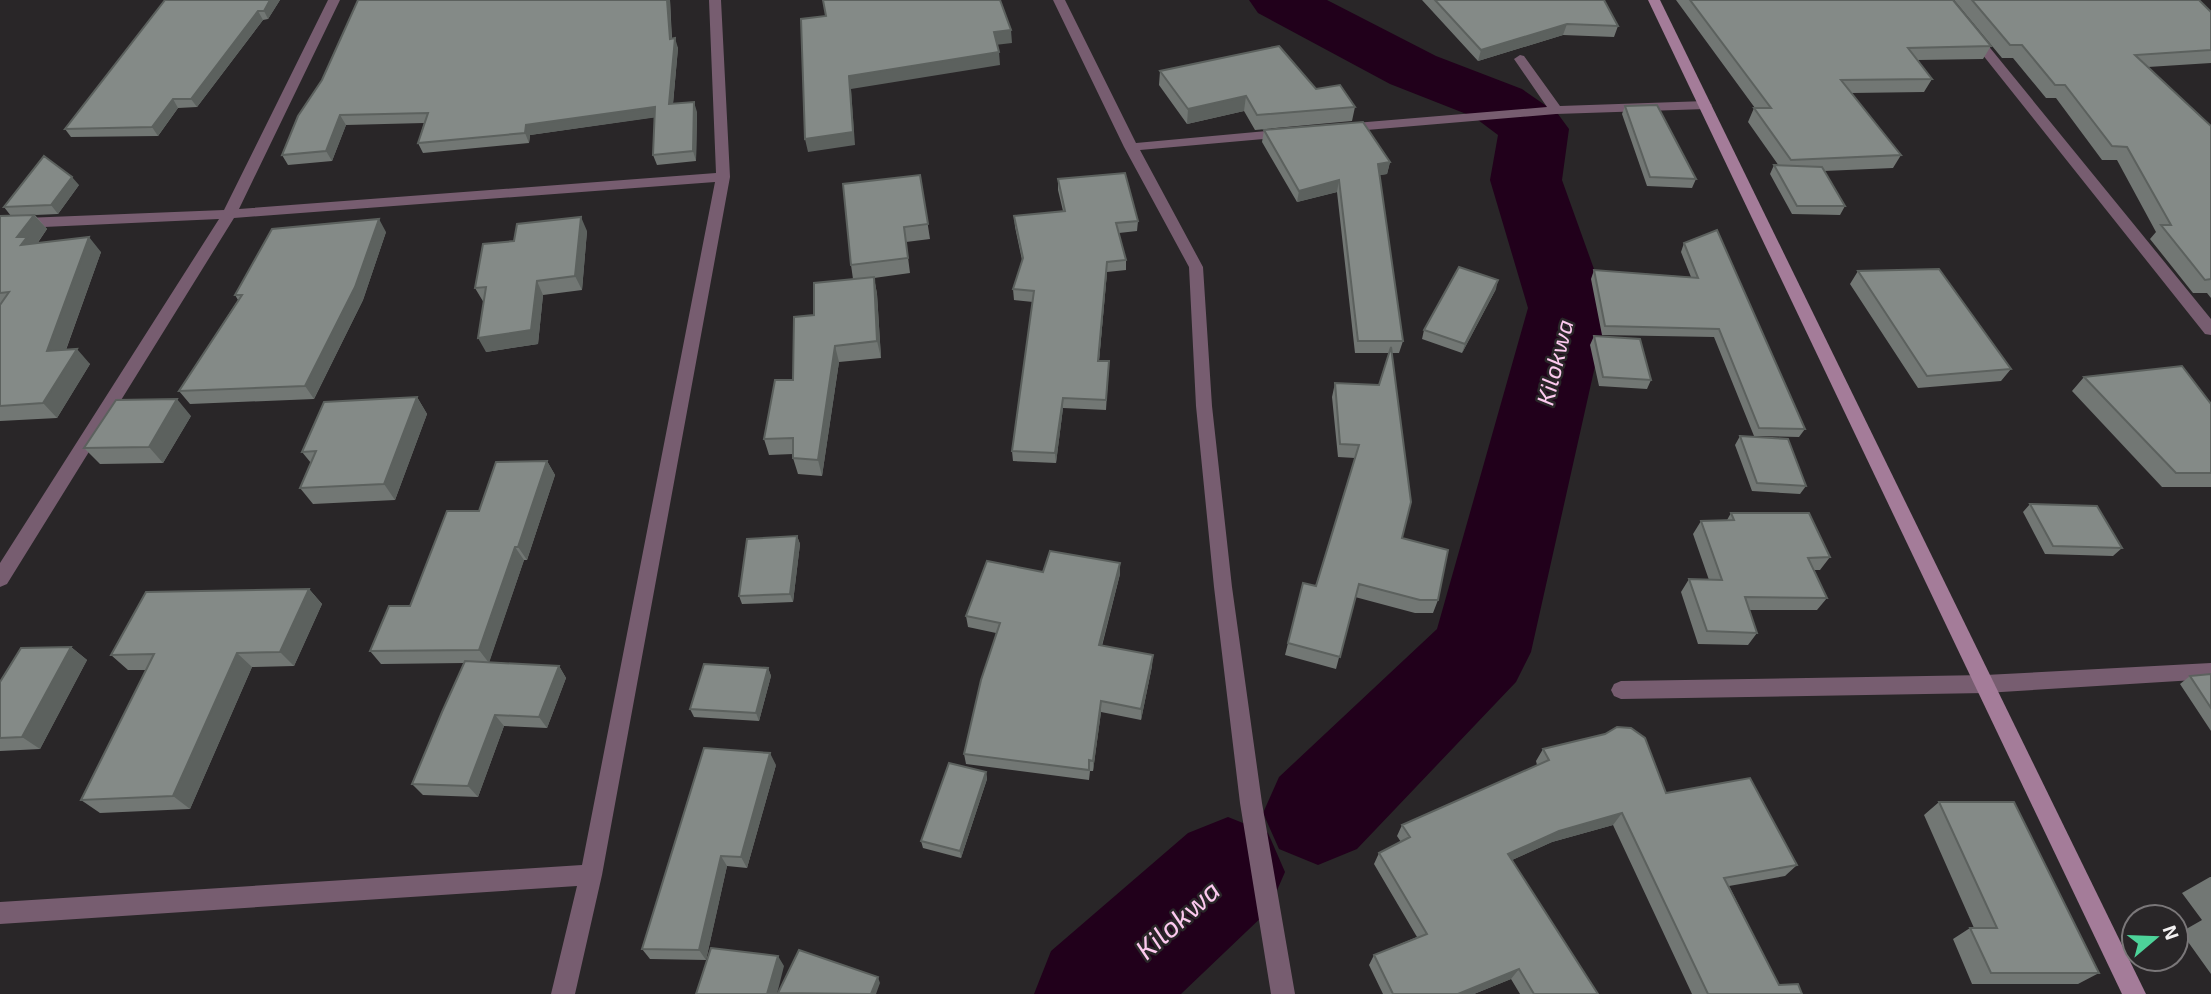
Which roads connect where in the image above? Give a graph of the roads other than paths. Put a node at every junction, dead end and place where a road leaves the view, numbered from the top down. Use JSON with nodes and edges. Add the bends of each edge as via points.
{"nodes":[{"id":1,"x":334,"y":0,"type":"edge"},
{"id":2,"x":715,"y":0,"type":"edge"},
{"id":3,"x":1059,"y":0,"type":"edge"},
{"id":4,"x":1654,"y":0,"type":"edge"},
{"id":5,"x":1945,"y":0,"type":"edge"},
{"id":6,"x":1520,"y":59,"type":"dead end"},
{"id":7,"x":1706,"y":105,"type":"junction"},
{"id":8,"x":1556,"y":110,"type":"junction"},
{"id":9,"x":1323,"y":130,"type":"edge"},
{"id":10,"x":1296,"y":133,"type":"edge"},
{"id":11,"x":1131,"y":147,"type":"junction"},
{"id":12,"x":723,"y":177,"type":"junction"},
{"id":13,"x":229,"y":214,"type":"junction"},
{"id":14,"x":0,"y":224,"type":"edge"},
{"id":15,"x":2211,"y":330,"type":"edge"},
{"id":16,"x":0,"y":579,"type":"edge"},
{"id":17,"x":2211,"y":671,"type":"edge"},
{"id":18,"x":1985,"y":684,"type":"junction"},
{"id":19,"x":1621,"y":690,"type":"dead end"},
{"id":20,"x":591,"y":874,"type":"junction"},
{"id":21,"x":0,"y":914,"type":"edge"},
{"id":22,"x":563,"y":994,"type":"edge"},
{"id":23,"x":1283,"y":994,"type":"edge"},
{"id":24,"x":2134,"y":994,"type":"edge"}],
"edges":[{"from":1,"to":13,"type":"street"},
{"from":2,"to":12,"type":"street"},
{"from":3,"to":11,"type":"street"},
{"from":4,"to":7,"type":"street"},
{"from":5,"to":15,"type":"street"},
{"from":6,"to":8,"type":"street"},
{"from":7,"to":8,"type":"street"},
{"from":7,"to":18,"type":"street"},
{"from":8,"to":9,"type":"street"},
{"from":10,"to":11,"type":"street"},
{"from":11,"to":23,"type":"street","via":[[1196,267],[1204,406],[1223,587],[1251,803]]},
{"from":12,"to":13,"type":"street"},
{"from":12,"to":20,"type":"street"},
{"from":13,"to":14,"type":"street"},
{"from":13,"to":16,"type":"street"},
{"from":17,"to":18,"type":"street"},
{"from":18,"to":19,"type":"street"},
{"from":18,"to":24,"type":"street"},
{"from":20,"to":21,"type":"street"},
{"from":20,"to":22,"type":"street"}]}
